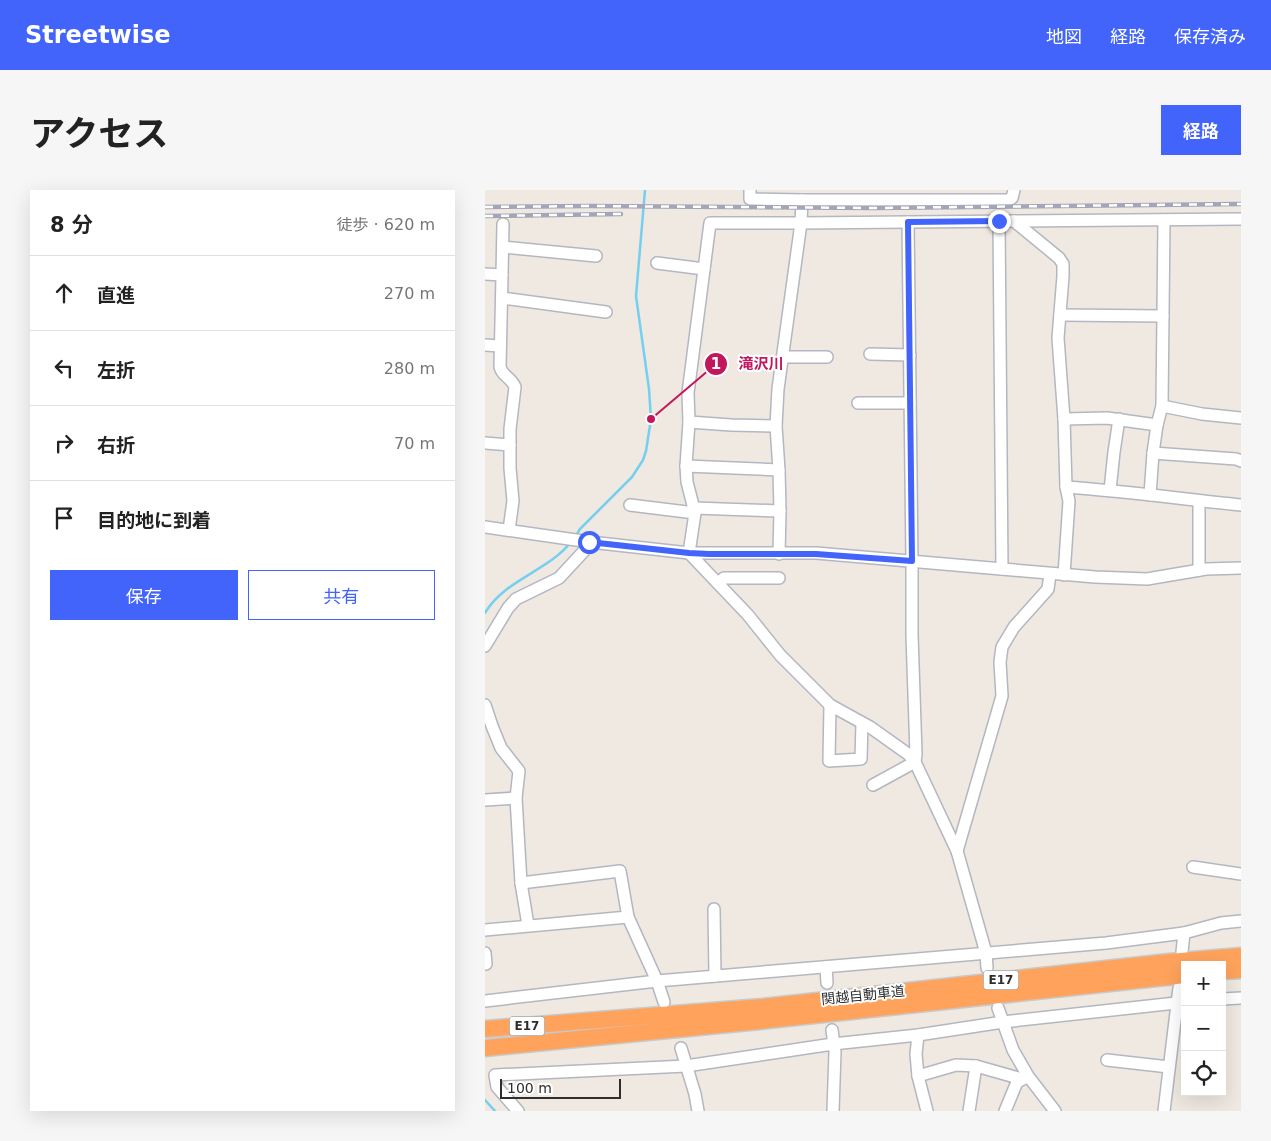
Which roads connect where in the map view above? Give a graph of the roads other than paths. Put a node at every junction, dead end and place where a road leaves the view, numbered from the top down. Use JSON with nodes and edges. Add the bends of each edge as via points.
{"nodes":[{"id":1,"x":750,"y":190,"type":"edge"},
{"id":2,"x":1014,"y":190,"type":"edge"},
{"id":3,"x":924,"y":195,"type":"edge"},
{"id":4,"x":802,"y":200,"type":"junction"},
{"id":5,"x":1241,"y":219,"type":"edge"},
{"id":6,"x":1164,"y":220,"type":"junction"},
{"id":7,"x":999,"y":221,"type":"junction"},
{"id":8,"x":1014,"y":221,"type":"junction"},
{"id":9,"x":908,"y":222,"type":"junction"},
{"id":10,"x":801,"y":223,"type":"junction"},
{"id":11,"x":503,"y":224,"type":"dead end"},
{"id":12,"x":503,"y":247,"type":"junction"},
{"id":13,"x":596,"y":256,"type":"dead end"},
{"id":14,"x":657,"y":263,"type":"dead end"},
{"id":15,"x":704,"y":269,"type":"junction"},
{"id":16,"x":485,"y":274,"type":"edge"},
{"id":17,"x":503,"y":274,"type":"junction"},
{"id":18,"x":501,"y":298,"type":"junction"},
{"id":19,"x":606,"y":312,"type":"dead end"},
{"id":20,"x":1060,"y":315,"type":"junction"},
{"id":21,"x":1163,"y":316,"type":"junction"},
{"id":22,"x":485,"y":345,"type":"edge"},
{"id":23,"x":500,"y":346,"type":"junction"},
{"id":24,"x":870,"y":354,"type":"dead end"},
{"id":25,"x":909,"y":356,"type":"junction"},
{"id":26,"x":783,"y":357,"type":"junction"},
{"id":27,"x":827,"y":357,"type":"dead end"},
{"id":28,"x":857,"y":403,"type":"dead end"},
{"id":29,"x":910,"y":403,"type":"junction"},
{"id":30,"x":1162,"y":406,"type":"junction"},
{"id":31,"x":1241,"y":418,"type":"edge"},
{"id":32,"x":1064,"y":420,"type":"junction"},
{"id":33,"x":1119,"y":420,"type":"junction"},
{"id":34,"x":689,"y":422,"type":"junction"},
{"id":35,"x":1157,"y":425,"type":"junction"},
{"id":36,"x":776,"y":426,"type":"junction"},
{"id":37,"x":485,"y":443,"type":"edge"},
{"id":38,"x":510,"y":445,"type":"junction"},
{"id":39,"x":1241,"y":451,"type":"edge"},
{"id":40,"x":1153,"y":453,"type":"junction"},
{"id":41,"x":1241,"y":455,"type":"edge"},
{"id":42,"x":1241,"y":461,"type":"edge"},
{"id":43,"x":686,"y":466,"type":"junction"},
{"id":44,"x":779,"y":470,"type":"junction"},
{"id":45,"x":1066,"y":487,"type":"junction"},
{"id":46,"x":1111,"y":490,"type":"junction"},
{"id":47,"x":1150,"y":495,"type":"junction"},
{"id":48,"x":1199,"y":501,"type":"junction"},
{"id":49,"x":630,"y":505,"type":"dead end"},
{"id":50,"x":1241,"y":505,"type":"edge"},
{"id":51,"x":694,"y":510,"type":"junction"},
{"id":52,"x":780,"y":512,"type":"junction"},
{"id":53,"x":485,"y":527,"type":"edge"},
{"id":54,"x":509,"y":530,"type":"junction"},
{"id":55,"x":589,"y":542,"type":"junction"},
{"id":56,"x":689,"y":553,"type":"junction"},
{"id":57,"x":779,"y":554,"type":"junction"},
{"id":58,"x":912,"y":561,"type":"junction"},
{"id":59,"x":1241,"y":568,"type":"edge"},
{"id":60,"x":1002,"y":569,"type":"junction"},
{"id":61,"x":1199,"y":570,"type":"junction"},
{"id":62,"x":1050,"y":574,"type":"junction"},
{"id":63,"x":1064,"y":575,"type":"junction"},
{"id":64,"x":779,"y":578,"type":"dead end"},
{"id":65,"x":717,"y":582,"type":"junction"},
{"id":66,"x":485,"y":646,"type":"edge"},
{"id":67,"x":485,"y":705,"type":"edge"},
{"id":68,"x":830,"y":706,"type":"junction"},
{"id":69,"x":862,"y":723,"type":"junction"},
{"id":70,"x":915,"y":762,"type":"junction"},
{"id":71,"x":873,"y":786,"type":"dead end"},
{"id":72,"x":516,"y":798,"type":"junction"},
{"id":73,"x":485,"y":800,"type":"edge"},
{"id":74,"x":957,"y":851,"type":"junction"},
{"id":75,"x":1193,"y":867,"type":"dead end"},
{"id":76,"x":1241,"y":874,"type":"edge"},
{"id":77,"x":521,"y":883,"type":"junction"},
{"id":78,"x":715,"y":909,"type":"dead end"},
{"id":79,"x":628,"y":917,"type":"junction"},
{"id":80,"x":1241,"y":921,"type":"edge"},
{"id":81,"x":528,"y":925,"type":"junction"},
{"id":82,"x":485,"y":930,"type":"edge"},
{"id":83,"x":1185,"y":933,"type":"junction"},
{"id":84,"x":1182,"y":952,"type":"dead end"},
{"id":85,"x":986,"y":953,"type":"junction"},
{"id":86,"x":1241,"y":956,"type":"edge"},
{"id":87,"x":826,"y":967,"type":"junction"},
{"id":88,"x":987,"y":968,"type":"dead end"},
{"id":89,"x":1241,"y":970,"type":"edge"},
{"id":90,"x":1226,"y":971,"type":"edge"},
{"id":91,"x":715,"y":976,"type":"junction"},
{"id":92,"x":657,"y":981,"type":"junction"},
{"id":93,"x":1181,"y":982,"type":"edge"},
{"id":94,"x":827,"y":983,"type":"dead end"},
{"id":95,"x":1241,"y":998,"type":"edge"},
{"id":96,"x":1226,"y":999,"type":"edge"},
{"id":97,"x":485,"y":1001,"type":"edge"},
{"id":98,"x":664,"y":1002,"type":"dead end"},
{"id":99,"x":1181,"y":1002,"type":"edge"},
{"id":100,"x":998,"y":1008,"type":"dead end"},
{"id":101,"x":1003,"y":1022,"type":"junction"},
{"id":102,"x":485,"y":1029,"type":"edge"},
{"id":103,"x":832,"y":1030,"type":"dead end"},
{"id":104,"x":918,"y":1035,"type":"junction"},
{"id":105,"x":833,"y":1044,"type":"junction"},
{"id":106,"x":488,"y":1048,"type":"edge"},
{"id":107,"x":681,"y":1048,"type":"dead end"},
{"id":108,"x":1107,"y":1060,"type":"dead end"},
{"id":109,"x":686,"y":1066,"type":"junction"},
{"id":110,"x":976,"y":1066,"type":"junction"},
{"id":111,"x":1169,"y":1067,"type":"junction"},
{"id":112,"x":490,"y":1075,"type":"edge"},
{"id":113,"x":918,"y":1076,"type":"junction"},
{"id":114,"x":1025,"y":1078,"type":"junction"},
{"id":115,"x":518,"y":1111,"type":"edge"},
{"id":116,"x":698,"y":1111,"type":"edge"},
{"id":117,"x":833,"y":1111,"type":"edge"},
{"id":118,"x":927,"y":1111,"type":"edge"},
{"id":119,"x":969,"y":1111,"type":"edge"},
{"id":120,"x":1005,"y":1111,"type":"edge"},
{"id":121,"x":1055,"y":1111,"type":"edge"},
{"id":122,"x":1164,"y":1111,"type":"edge"}],
"edges":[{"from":1,"to":4,"type":"street","via":[[750,199]]},
{"from":2,"to":3,"type":"street","via":[[1008,200]]},
{"from":3,"to":4,"type":"street"},
{"from":4,"to":10,"type":"street"},
{"from":5,"to":6,"type":"street"},
{"from":6,"to":8,"type":"street"},
{"from":6,"to":21,"type":"street"},
{"from":7,"to":8,"type":"street"},
{"from":7,"to":9,"type":"street"},
{"from":7,"to":60,"type":"street"},
{"from":8,"to":20,"type":"street","via":[[1063,264]]},
{"from":9,"to":10,"type":"street"},
{"from":9,"to":25,"type":"street"},
{"from":10,"to":15,"type":"street","via":[[710,223]]},
{"from":10,"to":26,"type":"street"},
{"from":11,"to":12,"type":"street"},
{"from":12,"to":13,"type":"street"},
{"from":12,"to":17,"type":"street"},
{"from":14,"to":15,"type":"street"},
{"from":15,"to":34,"type":"street","via":[[688,393]]},
{"from":16,"to":17,"type":"street"},
{"from":17,"to":18,"type":"street"},
{"from":18,"to":19,"type":"street"},
{"from":18,"to":23,"type":"street"},
{"from":20,"to":21,"type":"street"},
{"from":20,"to":32,"type":"street","via":[[1058,338]]},
{"from":21,"to":30,"type":"street"},
{"from":22,"to":23,"type":"street"},
{"from":23,"to":38,"type":"street","via":[[501,371],[515,387]]},
{"from":24,"to":25,"type":"street"},
{"from":25,"to":29,"type":"street"},
{"from":26,"to":27,"type":"street"},
{"from":26,"to":36,"type":"street"},
{"from":28,"to":29,"type":"street"},
{"from":29,"to":58,"type":"street"},
{"from":30,"to":31,"type":"street"},
{"from":30,"to":35,"type":"street"},
{"from":32,"to":33,"type":"street"},
{"from":32,"to":45,"type":"street"},
{"from":33,"to":35,"type":"street"},
{"from":33,"to":46,"type":"street"},
{"from":34,"to":36,"type":"street"},
{"from":34,"to":43,"type":"street"},
{"from":35,"to":40,"type":"street"},
{"from":36,"to":44,"type":"street"},
{"from":37,"to":38,"type":"street"},
{"from":38,"to":54,"type":"street","via":[[513,501]]},
{"from":39,"to":41,"type":"street"},
{"from":40,"to":42,"type":"street"},
{"from":40,"to":47,"type":"street"},
{"from":43,"to":44,"type":"street"},
{"from":43,"to":51,"type":"street"},
{"from":44,"to":52,"type":"street"},
{"from":45,"to":46,"type":"street"},
{"from":45,"to":63,"type":"street","via":[[1069,501]]},
{"from":46,"to":47,"type":"street"},
{"from":47,"to":48,"type":"street"},
{"from":48,"to":50,"type":"street"},
{"from":48,"to":61,"type":"street"},
{"from":49,"to":51,"type":"street"},
{"from":51,"to":52,"type":"street"},
{"from":51,"to":56,"type":"street"},
{"from":52,"to":57,"type":"street"},
{"from":53,"to":54,"type":"street"},
{"from":54,"to":55,"type":"street"},
{"from":55,"to":56,"type":"street"},
{"from":55,"to":66,"type":"street","via":[[559,578],[516,599]]},
{"from":56,"to":57,"type":"street"},
{"from":56,"to":65,"type":"street"},
{"from":57,"to":58,"type":"street"},
{"from":58,"to":60,"type":"street"},
{"from":58,"to":70,"type":"street"},
{"from":59,"to":61,"type":"street"},
{"from":60,"to":62,"type":"street"},
{"from":61,"to":63,"type":"street","via":[[1147,579]]},
{"from":62,"to":63,"type":"street"},
{"from":62,"to":74,"type":"street","via":[[1048,589],[1014,627],[1002,647],[1002,696]]},
{"from":64,"to":65,"type":"street","via":[[724,578]]},
{"from":65,"to":68,"type":"street","via":[[780,655]]},
{"from":67,"to":72,"type":"street","via":[[501,748],[519,772]]},
{"from":68,"to":69,"type":"street"},
{"from":68,"to":69,"type":"street","via":[[829,761],[861,759]]},
{"from":69,"to":70,"type":"street"},
{"from":70,"to":71,"type":"street"},
{"from":70,"to":74,"type":"street"},
{"from":72,"to":73,"type":"street"},
{"from":72,"to":77,"type":"street"},
{"from":74,"to":85,"type":"street"},
{"from":75,"to":76,"type":"street"},
{"from":77,"to":79,"type":"street","via":[[620,872]]},
{"from":77,"to":81,"type":"street"},
{"from":78,"to":91,"type":"street"},
{"from":79,"to":81,"type":"street"},
{"from":79,"to":92,"type":"street"},
{"from":80,"to":83,"type":"street"},
{"from":81,"to":82,"type":"street"},
{"from":83,"to":84,"type":"street"},
{"from":83,"to":85,"type":"street"},
{"from":85,"to":87,"type":"street"},
{"from":85,"to":88,"type":"street"},
{"from":86,"to":102,"type":"highway","name":"関越自動車道","number":"E17","via":[[762,1007]]},
{"from":87,"to":91,"type":"street"},
{"from":87,"to":94,"type":"street"},
{"from":89,"to":90,"type":"highway"},
{"from":91,"to":92,"type":"street"},
{"from":92,"to":97,"type":"street"},
{"from":92,"to":98,"type":"street"},
{"from":93,"to":106,"type":"highway","name":"関越自動車道","number":"E17"},
{"from":95,"to":96,"type":"street"},
{"from":99,"to":101,"type":"street"},
{"from":99,"to":111,"type":"street"},
{"from":100,"to":101,"type":"street"},
{"from":101,"to":104,"type":"street"},
{"from":101,"to":114,"type":"street"},
{"from":103,"to":105,"type":"street"},
{"from":104,"to":105,"type":"street"},
{"from":104,"to":113,"type":"street"},
{"from":105,"to":109,"type":"street"},
{"from":105,"to":117,"type":"street"},
{"from":107,"to":109,"type":"street"},
{"from":108,"to":111,"type":"street"},
{"from":109,"to":112,"type":"street"},
{"from":109,"to":116,"type":"street"},
{"from":110,"to":113,"type":"street","via":[[956,1065]]},
{"from":110,"to":114,"type":"street"},
{"from":110,"to":119,"type":"street"},
{"from":111,"to":122,"type":"street"},
{"from":112,"to":115,"type":"street"},
{"from":113,"to":118,"type":"street"},
{"from":114,"to":120,"type":"street","via":[[1017,1082]]},
{"from":114,"to":121,"type":"street"}]}
